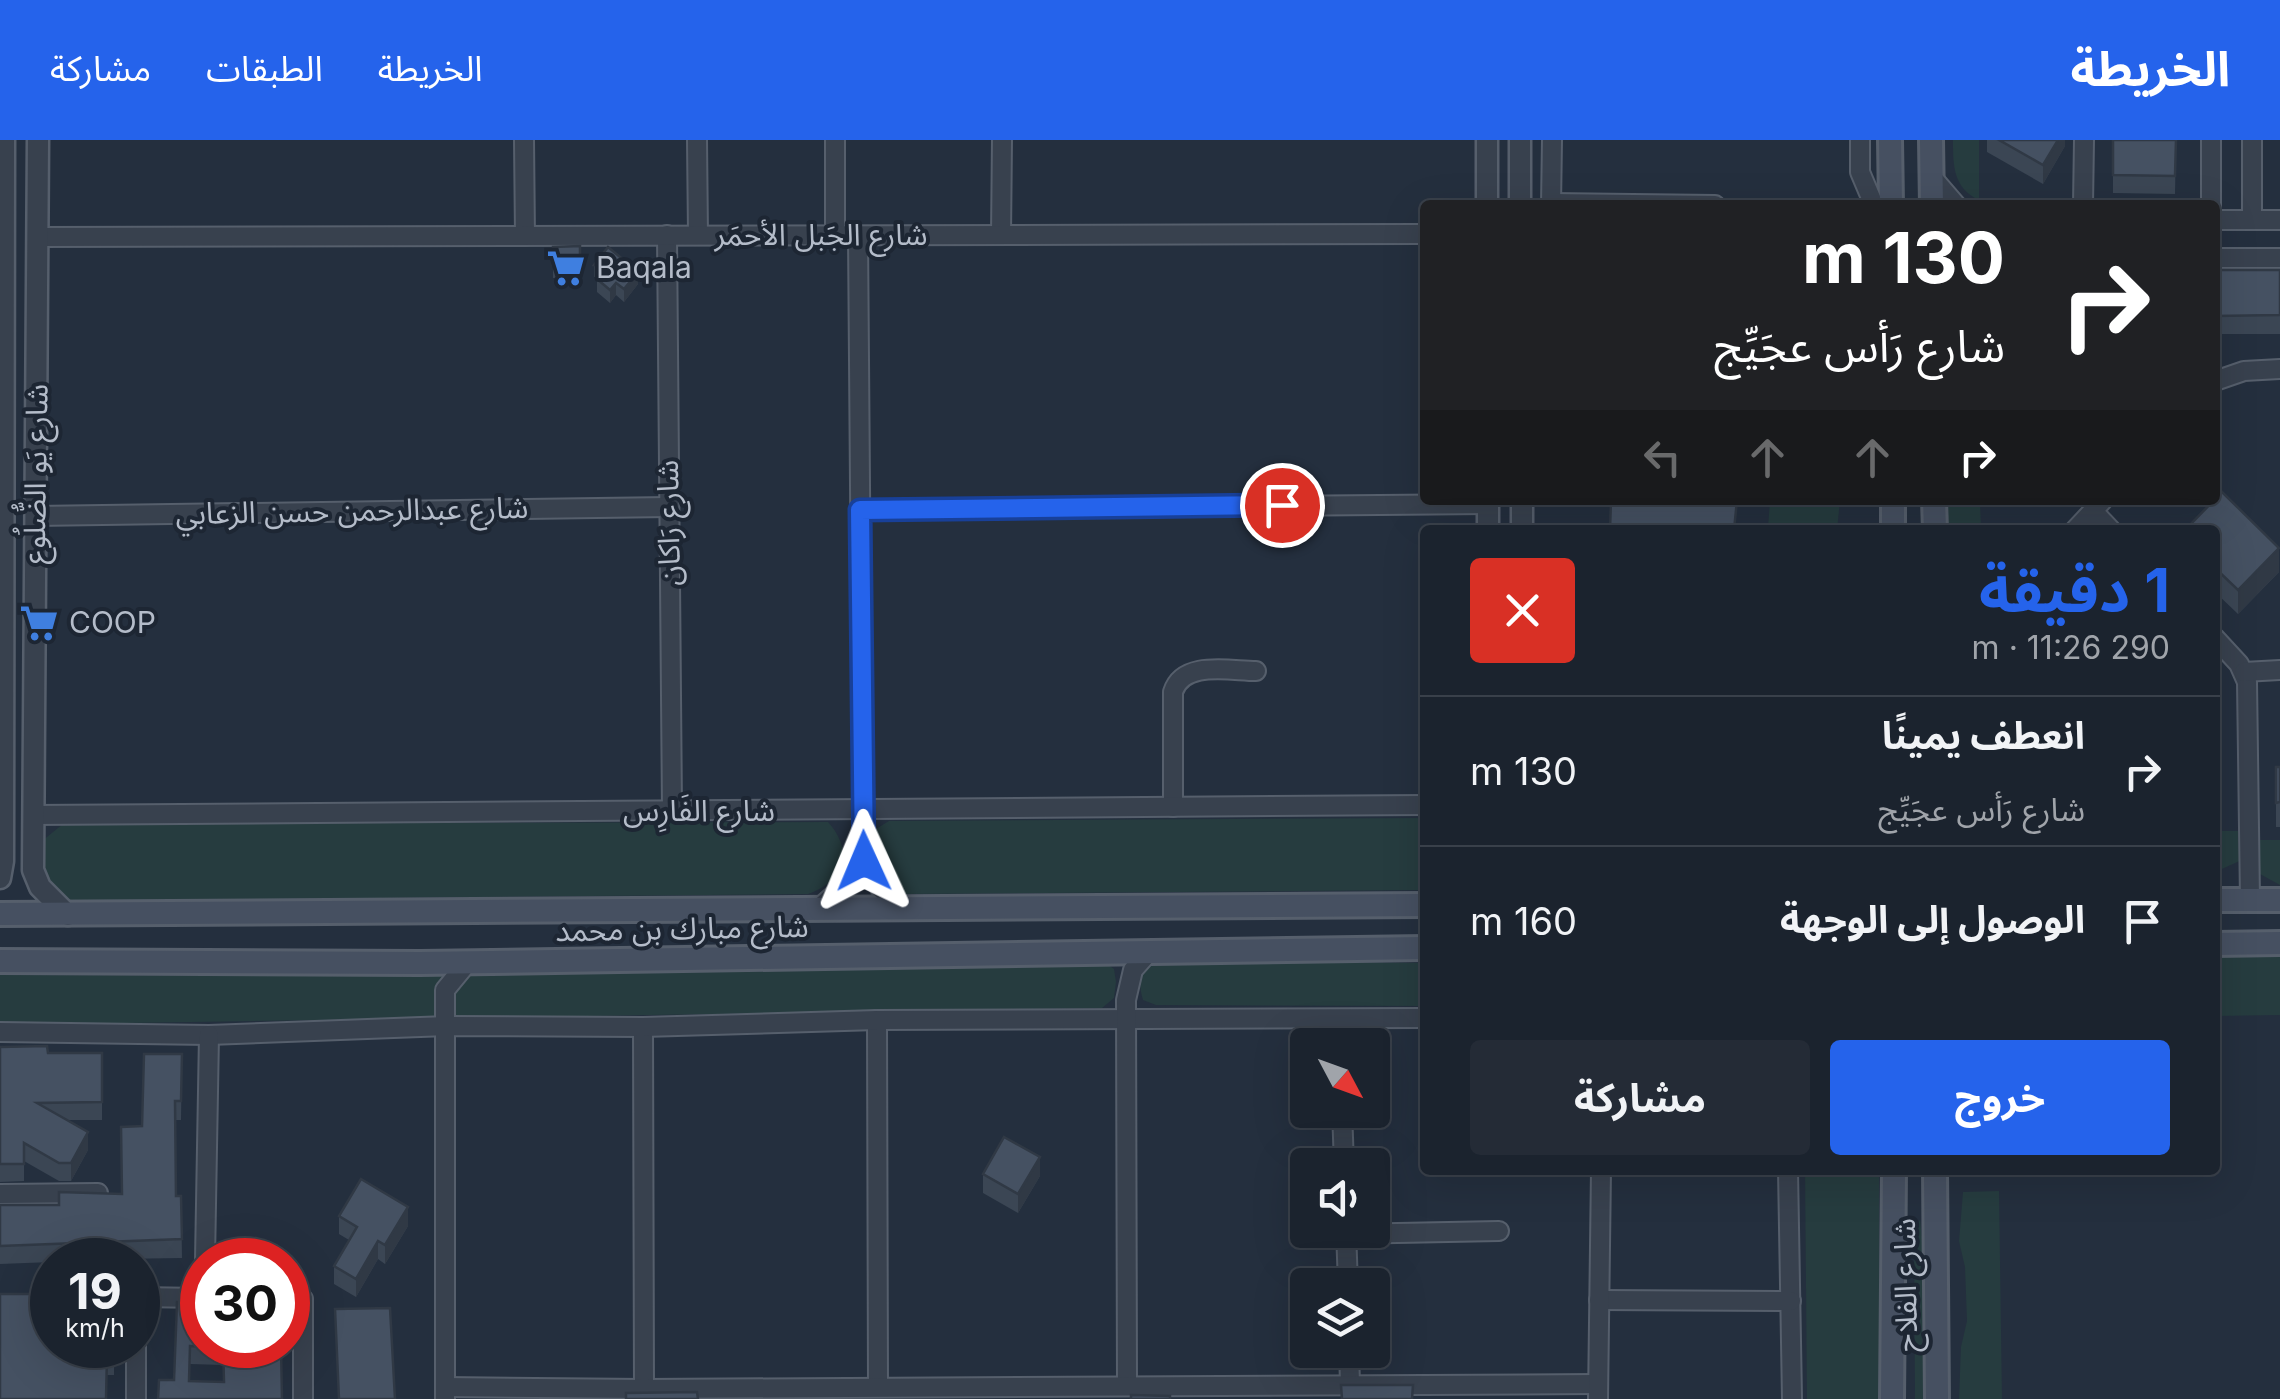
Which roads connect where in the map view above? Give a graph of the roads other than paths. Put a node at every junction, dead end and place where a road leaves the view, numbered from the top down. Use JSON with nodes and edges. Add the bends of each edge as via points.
{"nodes":[{"id":1,"x":4,"y":140,"type":"edge"},
{"id":2,"x":38,"y":140,"type":"edge"},
{"id":3,"x":524,"y":140,"type":"edge"},
{"id":4,"x":697,"y":140,"type":"edge"},
{"id":5,"x":835,"y":140,"type":"edge"},
{"id":6,"x":1002,"y":140,"type":"edge"},
{"id":7,"x":1487,"y":140,"type":"edge"},
{"id":8,"x":1520,"y":140,"type":"edge"},
{"id":9,"x":1552,"y":140,"type":"edge"},
{"id":10,"x":1860,"y":140,"type":"edge"},
{"id":11,"x":1890,"y":140,"type":"edge"},
{"id":12,"x":1931,"y":140,"type":"edge"},
{"id":13,"x":2084,"y":140,"type":"edge"},
{"id":14,"x":2211,"y":140,"type":"edge"},
{"id":15,"x":2252,"y":140,"type":"edge"},
{"id":16,"x":1931,"y":176,"type":"junction"},
{"id":17,"x":1487,"y":200,"type":"edge"},
{"id":18,"x":1520,"y":200,"type":"edge"},
{"id":19,"x":1551,"y":200,"type":"edge"},
{"id":20,"x":1871,"y":200,"type":"edge"},
{"id":21,"x":1891,"y":200,"type":"edge"},
{"id":22,"x":1932,"y":200,"type":"edge"},
{"id":23,"x":1952,"y":200,"type":"edge"},
{"id":24,"x":2083,"y":200,"type":"edge"},
{"id":25,"x":2212,"y":200,"type":"edge"},
{"id":26,"x":2220,"y":220,"type":"edge"},
{"id":27,"x":2252,"y":220,"type":"junction"},
{"id":28,"x":2280,"y":220,"type":"edge"},
{"id":29,"x":1420,"y":234,"type":"edge"},
{"id":30,"x":666,"y":235,"type":"junction"},
{"id":31,"x":698,"y":235,"type":"junction"},
{"id":32,"x":835,"y":235,"type":"junction"},
{"id":33,"x":858,"y":235,"type":"junction"},
{"id":34,"x":1001,"y":235,"type":"junction"},
{"id":35,"x":524,"y":236,"type":"junction"},
{"id":36,"x":38,"y":237,"type":"junction"},
{"id":37,"x":2220,"y":258,"type":"edge"},
{"id":38,"x":2280,"y":258,"type":"edge"},
{"id":39,"x":2280,"y":370,"type":"edge"},
{"id":40,"x":2220,"y":379,"type":"edge"},
{"id":41,"x":2,"y":484,"type":"edge"},
{"id":42,"x":1420,"y":503,"type":"edge"},
{"id":43,"x":2098,"y":506,"type":"edge"},
{"id":44,"x":669,"y":507,"type":"junction"},
{"id":45,"x":860,"y":510,"type":"junction"},
{"id":46,"x":36,"y":516,"type":"junction"},
{"id":47,"x":2080,"y":525,"type":"edge"},
{"id":48,"x":1,"y":559,"type":"edge"},
{"id":49,"x":2220,"y":644,"type":"edge"},
{"id":50,"x":1256,"y":670,"type":"dead end"},
{"id":51,"x":2280,"y":670,"type":"edge"},
{"id":52,"x":2244,"y":672,"type":"junction"},
{"id":53,"x":1420,"y":805,"type":"edge"},
{"id":54,"x":1173,"y":807,"type":"junction"},
{"id":55,"x":672,"y":810,"type":"junction"},
{"id":56,"x":863,"y":810,"type":"junction"},
{"id":57,"x":33,"y":815,"type":"junction"},
{"id":58,"x":864,"y":861,"type":"junction"},
{"id":59,"x":0,"y":878,"type":"edge"},
{"id":60,"x":2220,"y":900,"type":"edge"},
{"id":61,"x":2250,"y":900,"type":"junction"},
{"id":62,"x":2280,"y":900,"type":"edge"},
{"id":63,"x":1420,"y":905,"type":"edge"},
{"id":64,"x":905,"y":908,"type":"junction"},
{"id":65,"x":818,"y":909,"type":"junction"},
{"id":66,"x":0,"y":914,"type":"edge"},
{"id":67,"x":68,"y":915,"type":"junction"},
{"id":68,"x":2220,"y":944,"type":"edge"},
{"id":69,"x":2280,"y":944,"type":"edge"},
{"id":70,"x":1420,"y":948,"type":"edge"},
{"id":71,"x":1149,"y":952,"type":"junction"},
{"id":72,"x":1104,"y":953,"type":"junction"},
{"id":73,"x":0,"y":960,"type":"edge"},
{"id":74,"x":468,"y":962,"type":"junction"},
{"id":75,"x":420,"y":963,"type":"junction"},
{"id":76,"x":445,"y":990,"type":"junction"},
{"id":77,"x":1126,"y":1000,"type":"junction"},
{"id":78,"x":1420,"y":1018,"type":"edge"},
{"id":79,"x":1339,"y":1019,"type":"junction"},
{"id":80,"x":876,"y":1020,"type":"junction"},
{"id":81,"x":1125,"y":1020,"type":"junction"},
{"id":82,"x":447,"y":1026,"type":"junction"},
{"id":83,"x":643,"y":1027,"type":"junction"},
{"id":84,"x":1339,"y":1028,"type":"edge"},
{"id":85,"x":0,"y":1032,"type":"edge"},
{"id":86,"x":208,"y":1035,"type":"junction"},
{"id":87,"x":1601,"y":1175,"type":"edge"},
{"id":88,"x":1788,"y":1175,"type":"edge"},
{"id":89,"x":1894,"y":1175,"type":"edge"},
{"id":90,"x":1935,"y":1175,"type":"edge"},
{"id":91,"x":98,"y":1193,"type":"edge"},
{"id":92,"x":0,"y":1194,"type":"edge"},
{"id":93,"x":1499,"y":1231,"type":"dead end"},
{"id":94,"x":1390,"y":1232,"type":"edge"},
{"id":95,"x":205,"y":1238,"type":"edge"},
{"id":96,"x":1599,"y":1300,"type":"junction"},
{"id":97,"x":1791,"y":1302,"type":"junction"},
{"id":98,"x":136,"y":1368,"type":"edge"},
{"id":99,"x":303,"y":1368,"type":"edge"},
{"id":100,"x":1350,"y":1368,"type":"edge"},
{"id":101,"x":1126,"y":1384,"type":"junction"},
{"id":102,"x":1350,"y":1384,"type":"junction"},
{"id":103,"x":644,"y":1389,"type":"junction"},
{"id":104,"x":870,"y":1391,"type":"edge"},
{"id":105,"x":1598,"y":1392,"type":"edge"},
{"id":106,"x":445,"y":1393,"type":"edge"},
{"id":107,"x":136,"y":1399,"type":"edge"},
{"id":108,"x":303,"y":1399,"type":"edge"},
{"id":109,"x":1792,"y":1399,"type":"edge"},
{"id":110,"x":1892,"y":1399,"type":"edge"},
{"id":111,"x":1936,"y":1399,"type":"edge"}],
"edges":[{"from":1,"to":41,"type":"street","name":"شارع يَو الضُّلُوع"},
{"from":2,"to":36,"type":"street","name":"شارع يَو الضُّلُوع"},
{"from":3,"to":35,"type":"street"},
{"from":4,"to":31,"type":"street"},
{"from":5,"to":32,"type":"street"},
{"from":6,"to":34,"type":"street"},
{"from":7,"to":17,"type":"street"},
{"from":8,"to":18,"type":"street"},
{"from":9,"to":19,"type":"street"},
{"from":10,"to":20,"type":"street","via":[[1862,182]]},
{"from":11,"to":21,"type":"main road"},
{"from":12,"to":16,"type":"main road"},
{"from":13,"to":24,"type":"street"},
{"from":14,"to":25,"type":"street"},
{"from":15,"to":27,"type":"street"},
{"from":16,"to":22,"type":"main road"},
{"from":16,"to":23,"type":"street"},
{"from":26,"to":27,"type":"street"},
{"from":27,"to":28,"type":"street"},
{"from":29,"to":34,"type":"street","name":"شارع الجَبل الأحمَر"},
{"from":30,"to":31,"type":"street","name":"شارع الجَبل الأحمَر"},
{"from":30,"to":35,"type":"street","name":"شارع الجَبل الأحمَر"},
{"from":30,"to":44,"type":"street","name":"شارع رَاكان"},
{"from":31,"to":32,"type":"street","name":"شارع الجَبل الأحمَر"},
{"from":32,"to":33,"type":"street","name":"شارع الجَبل الأحمَر"},
{"from":33,"to":34,"type":"street","name":"شارع الجَبل الأحمَر"},
{"from":33,"to":45,"type":"street"},
{"from":35,"to":36,"type":"street","name":"شارع الجَبل الأحمَر"},
{"from":36,"to":46,"type":"street","name":"شارع يَو الضُّلُوع"},
{"from":37,"to":38,"type":"street"},
{"from":39,"to":40,"type":"street","via":[[2244,370]]},
{"from":41,"to":48,"type":"street","name":"شارع يَو الضُّلُوع"},
{"from":42,"to":45,"type":"street"},
{"from":43,"to":47,"type":"street"},
{"from":44,"to":46,"type":"street","name":"شارع عبدالرحمن حسن الزعابي"},
{"from":44,"to":55,"type":"street","name":"شارع رَاكان"},
{"from":45,"to":56,"type":"street"},
{"from":46,"to":57,"type":"street","name":"شارع يَو الضُّلُوع"},
{"from":48,"to":59,"type":"street","name":"شارع يَو الضُّلُوع"},
{"from":49,"to":52,"type":"street"},
{"from":50,"to":54,"type":"street","via":[[1193,671],[1178,681]]},
{"from":51,"to":52,"type":"street"},
{"from":52,"to":61,"type":"street"},
{"from":53,"to":54,"type":"street","name":"شارع الفَارِس"},
{"from":54,"to":56,"type":"street","name":"شارع الفَارِس"},
{"from":55,"to":56,"type":"street","name":"شارع الفَارِس"},
{"from":55,"to":57,"type":"street","name":"شارع الفَارِس"},
{"from":56,"to":58,"type":"street"},
{"from":57,"to":67,"type":"street","name":"شارع يَو الضُّلُوع","via":[[36,878]]},
{"from":58,"to":64,"type":"street","via":[[880,888]]},
{"from":58,"to":65,"type":"street"},
{"from":60,"to":61,"type":"main road"},
{"from":61,"to":62,"type":"main road"},
{"from":63,"to":64,"type":"main road","name":"شارع مبارك بن محمد"},
{"from":64,"to":65,"type":"main road","name":"شارع مبارك بن محمد"},
{"from":65,"to":67,"type":"main road","name":"شارع مبارك بن محمد"},
{"from":66,"to":67,"type":"main road","name":"شارع مبارك بن محمد"},
{"from":68,"to":69,"type":"main road"},
{"from":70,"to":71,"type":"main road","name":"شارع مبارك بن محمد"},
{"from":71,"to":72,"type":"main road","name":"شارع مبارك بن محمد"},
{"from":71,"to":77,"type":"street","via":[[1133,970]]},
{"from":72,"to":74,"type":"main road","name":"شارع مبارك بن محمد"},
{"from":72,"to":77,"type":"street"},
{"from":73,"to":75,"type":"main road","name":"شارع مبارك بن محمد"},
{"from":74,"to":75,"type":"main road","name":"شارع مبارك بن محمد"},
{"from":74,"to":76,"type":"street"},
{"from":75,"to":76,"type":"street"},
{"from":76,"to":82,"type":"street"},
{"from":77,"to":81,"type":"street"},
{"from":78,"to":79,"type":"street"},
{"from":79,"to":81,"type":"street"},
{"from":79,"to":84,"type":"street"},
{"from":80,"to":81,"type":"street"},
{"from":80,"to":83,"type":"street"},
{"from":80,"to":104,"type":"street"},
{"from":81,"to":101,"type":"street"},
{"from":82,"to":83,"type":"street"},
{"from":82,"to":86,"type":"street"},
{"from":82,"to":106,"type":"street"},
{"from":83,"to":103,"type":"street"},
{"from":85,"to":86,"type":"street"},
{"from":86,"to":95,"type":"street"},
{"from":87,"to":96,"type":"street"},
{"from":88,"to":97,"type":"street"},
{"from":89,"to":110,"type":"main road","name":"شارع الفلاح"},
{"from":90,"to":111,"type":"main road","name":"شارع الفلاح"},
{"from":91,"to":92,"type":"street"},
{"from":93,"to":94,"type":"street"},
{"from":96,"to":97,"type":"street"},
{"from":96,"to":105,"type":"street"},
{"from":97,"to":109,"type":"street"},
{"from":98,"to":107,"type":"street"},
{"from":99,"to":108,"type":"street"},
{"from":100,"to":102,"type":"street"},
{"from":101,"to":102,"type":"street"},
{"from":101,"to":104,"type":"street"},
{"from":102,"to":105,"type":"street"},
{"from":103,"to":104,"type":"street"},
{"from":103,"to":106,"type":"street"}]}
